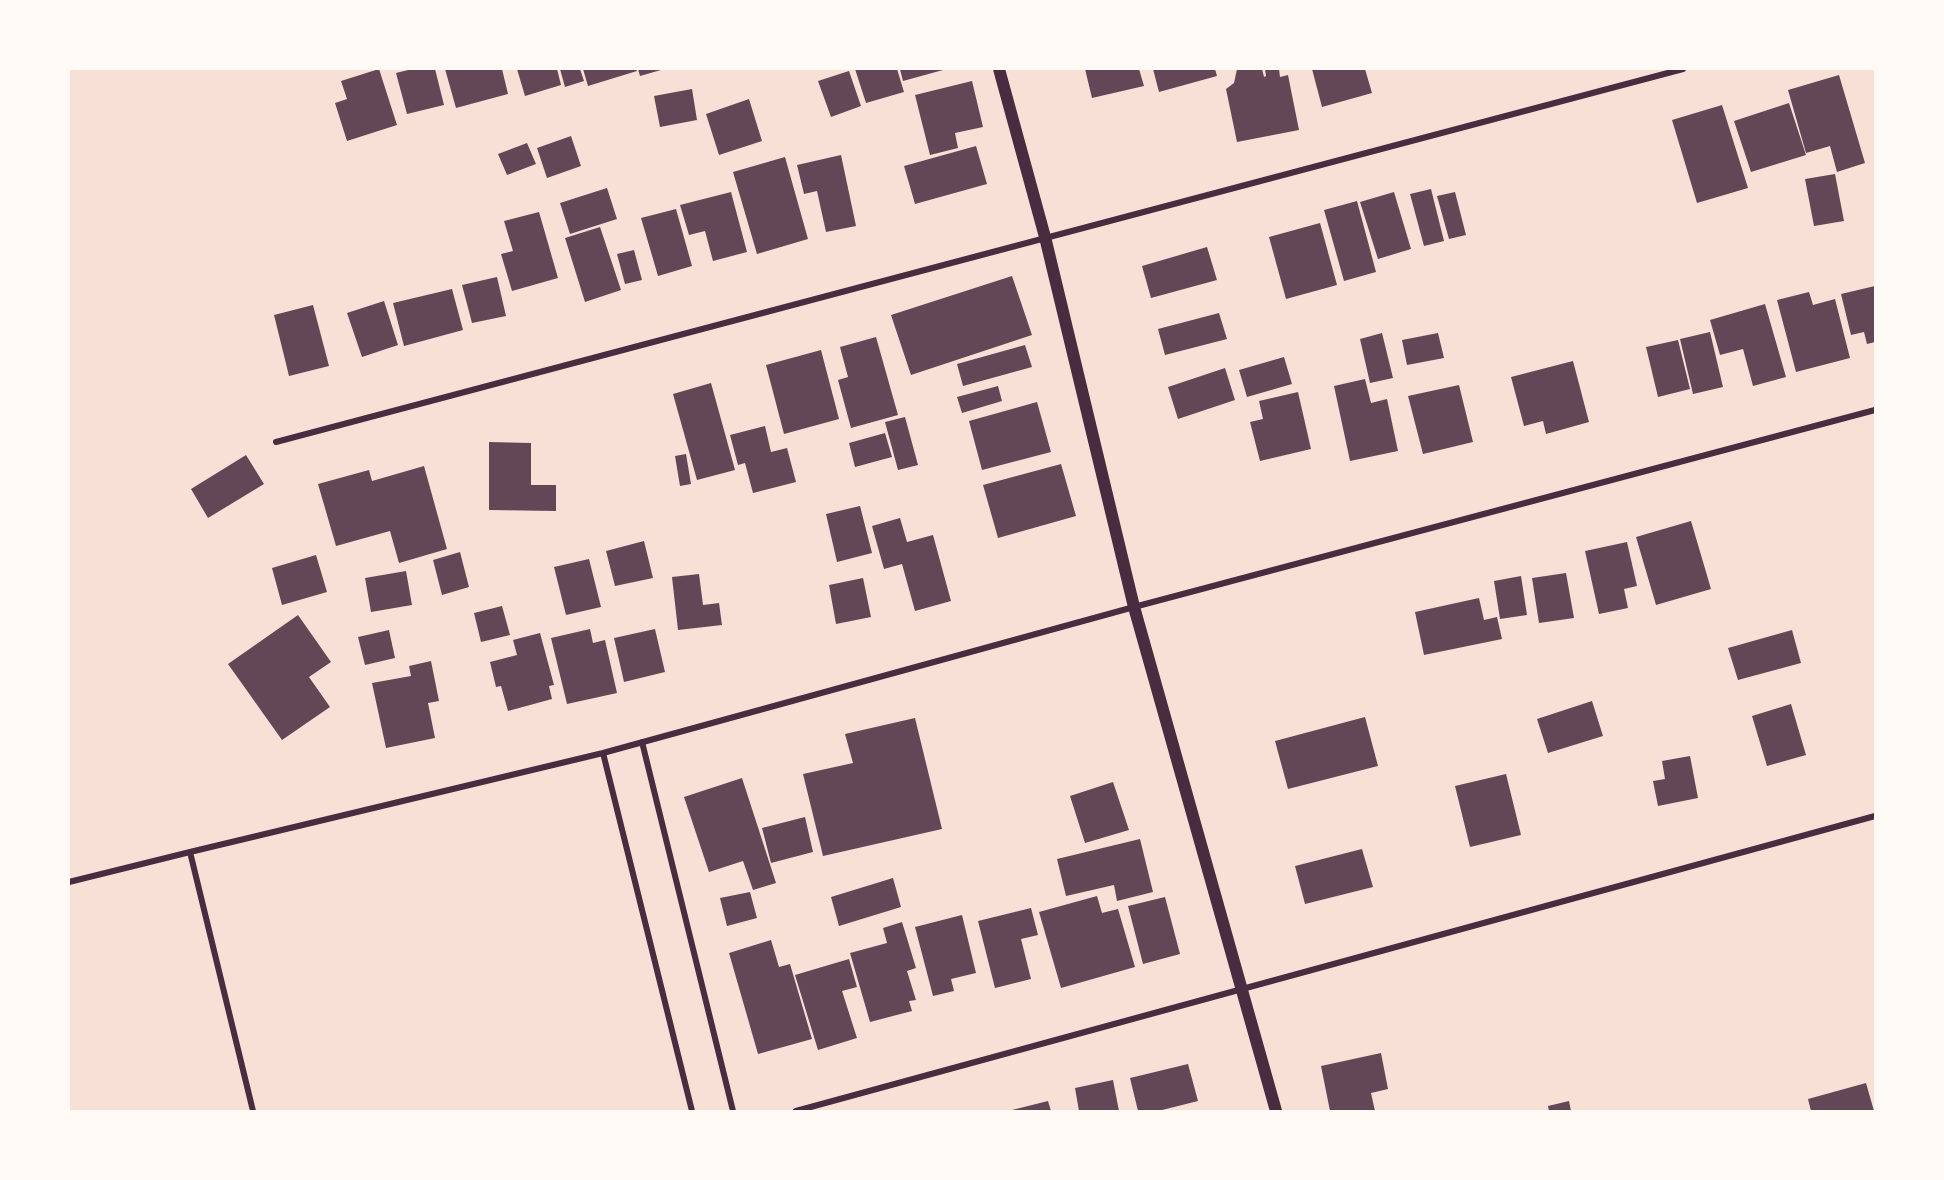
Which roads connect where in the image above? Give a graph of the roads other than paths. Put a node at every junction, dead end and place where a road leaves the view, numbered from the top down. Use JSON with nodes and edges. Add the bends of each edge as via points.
{"nodes":[{"id":1,"x":999,"y":69,"type":"edge"},
{"id":2,"x":1683,"y":69,"type":"edge"},
{"id":3,"x":1045,"y":237,"type":"junction"},
{"id":4,"x":1875,"y":410,"type":"edge"},
{"id":5,"x":276,"y":442,"type":"dead end"},
{"id":6,"x":1134,"y":607,"type":"junction"},
{"id":7,"x":642,"y":742,"type":"junction"},
{"id":8,"x":603,"y":753,"type":"junction"},
{"id":9,"x":1875,"y":816,"type":"edge"},
{"id":10,"x":189,"y":852,"type":"junction"},
{"id":11,"x":69,"y":882,"type":"edge"},
{"id":12,"x":1242,"y":990,"type":"junction"},
{"id":13,"x":253,"y":1111,"type":"edge"},
{"id":14,"x":693,"y":1111,"type":"edge"},
{"id":15,"x":733,"y":1111,"type":"edge"},
{"id":16,"x":796,"y":1111,"type":"edge"},
{"id":17,"x":1276,"y":1111,"type":"edge"}],
"edges":[{"from":1,"to":3,"type":"main road"},
{"from":2,"to":3,"type":"street"},
{"from":3,"to":5,"type":"street"},
{"from":3,"to":6,"type":"main road"},
{"from":4,"to":6,"type":"street"},
{"from":6,"to":7,"type":"street"},
{"from":6,"to":12,"type":"main road"},
{"from":7,"to":8,"type":"street"},
{"from":7,"to":15,"type":"street"},
{"from":8,"to":10,"type":"street"},
{"from":8,"to":14,"type":"street"},
{"from":9,"to":12,"type":"street"},
{"from":10,"to":11,"type":"street"},
{"from":10,"to":13,"type":"street"},
{"from":12,"to":16,"type":"street"},
{"from":12,"to":17,"type":"main road"}]}
